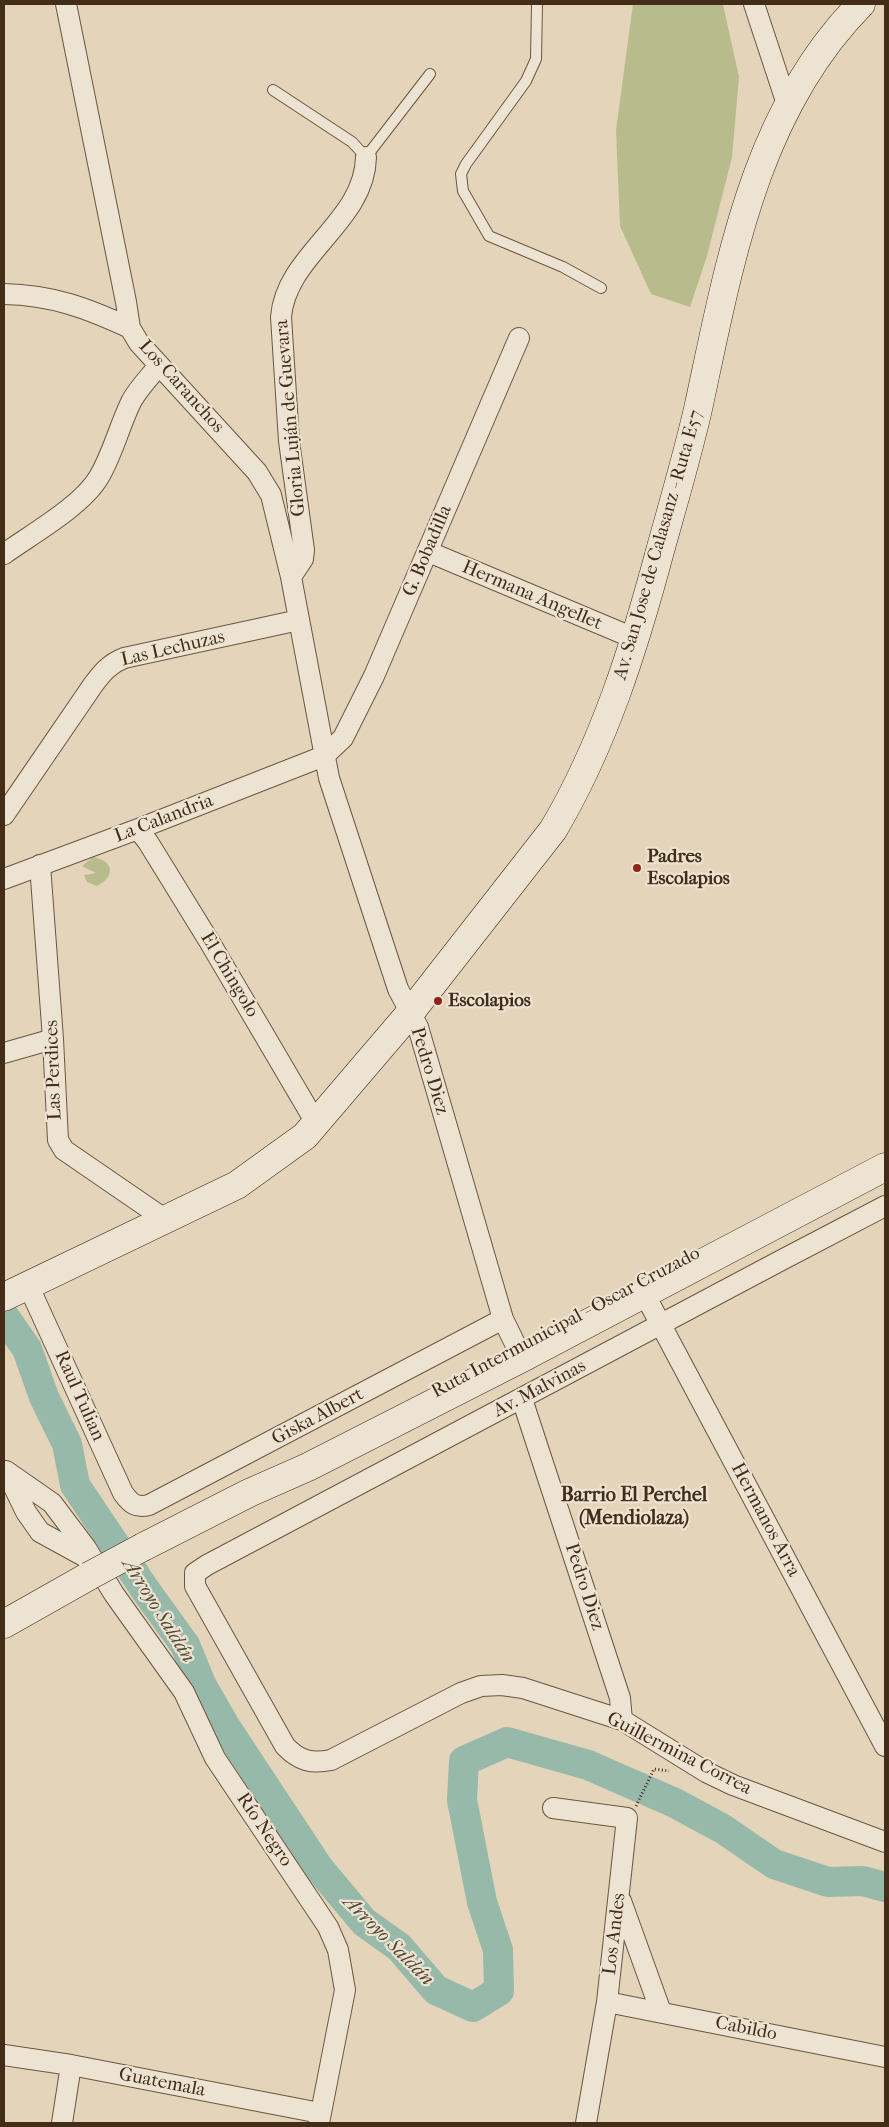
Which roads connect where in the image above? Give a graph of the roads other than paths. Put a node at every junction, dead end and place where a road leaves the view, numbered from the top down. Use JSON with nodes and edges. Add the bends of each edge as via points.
{"nodes":[{"id":1,"x":66,"y":4,"type":"edge"},
{"id":2,"x":537,"y":4,"type":"edge"},
{"id":3,"x":754,"y":4,"type":"edge"},
{"id":4,"x":861,"y":4,"type":"edge"},
{"id":5,"x":430,"y":74,"type":"dead end"},
{"id":6,"x":272,"y":90,"type":"dead end"},
{"id":7,"x":787,"y":104,"type":"junction"},
{"id":8,"x":366,"y":157,"type":"junction"},
{"id":9,"x":601,"y":288,"type":"dead end"},
{"id":10,"x":4,"y":294,"type":"edge"},
{"id":11,"x":130,"y":328,"type":"junction"},
{"id":12,"x":519,"y":338,"type":"dead end"},
{"id":13,"x":159,"y":366,"type":"junction"},
{"id":14,"x":429,"y":552,"type":"junction"},
{"id":15,"x":4,"y":554,"type":"edge"},
{"id":16,"x":291,"y":577,"type":"junction"},
{"id":17,"x":299,"y":620,"type":"junction"},
{"id":18,"x":636,"y":639,"type":"junction"},
{"id":19,"x":324,"y":756,"type":"junction"},
{"id":20,"x":4,"y":815,"type":"edge"},
{"id":21,"x":138,"y":829,"type":"junction"},
{"id":22,"x":40,"y":866,"type":"junction"},
{"id":23,"x":4,"y":879,"type":"edge"},
{"id":24,"x":410,"y":1013,"type":"junction"},
{"id":25,"x":53,"y":1039,"type":"junction"},
{"id":26,"x":4,"y":1053,"type":"edge"},
{"id":27,"x":316,"y":1123,"type":"junction"},
{"id":28,"x":885,"y":1156,"type":"edge"},
{"id":29,"x":885,"y":1167,"type":"edge"},
{"id":30,"x":885,"y":1206,"type":"edge"},
{"id":31,"x":166,"y":1220,"type":"junction"},
{"id":32,"x":14,"y":1293,"type":"edge"},
{"id":33,"x":645,"y":1295,"type":"junction"},
{"id":34,"x":503,"y":1319,"type":"junction"},
{"id":35,"x":660,"y":1323,"type":"junction"},
{"id":36,"x":520,"y":1353,"type":"junction"},
{"id":37,"x":522,"y":1399,"type":"junction"},
{"id":38,"x":5,"y":1468,"type":"edge"},
{"id":39,"x":131,"y":1504,"type":"joint"},
{"id":40,"x":92,"y":1569,"type":"junction"},
{"id":41,"x":4,"y":1624,"type":"edge"},
{"id":42,"x":622,"y":1720,"type":"junction"},
{"id":43,"x":885,"y":1746,"type":"edge"},
{"id":44,"x":305,"y":1761,"type":"joint"},
{"id":45,"x":553,"y":1808,"type":"dead end"},
{"id":46,"x":885,"y":1842,"type":"edge"},
{"id":47,"x":620,"y":1898,"type":"junction"},
{"id":48,"x":608,"y":2002,"type":"junction"},
{"id":49,"x":661,"y":2012,"type":"junction"},
{"id":50,"x":4,"y":2055,"type":"edge"},
{"id":51,"x":885,"y":2057,"type":"edge"},
{"id":52,"x":72,"y":2065,"type":"junction"},
{"id":53,"x":320,"y":2118,"type":"edge"},
{"id":54,"x":62,"y":2123,"type":"edge"},
{"id":55,"x":586,"y":2123,"type":"edge"}],
"edges":[{"from":1,"to":11,"type":"street","name":"Los Caranchos"},
{"from":2,"to":9,"type":"lane","via":[[533,68],[466,164],[461,183],[489,236],[563,266]]},
{"from":3,"to":7,"type":"street"},
{"from":4,"to":7,"type":"street","name":"Av. San Jose de Calasanz - Ruta E57","via":[[818,54]]},
{"from":5,"to":8,"type":"lane"},
{"from":6,"to":8,"type":"lane","via":[[352,142]]},
{"from":7,"to":18,"type":"street","name":"Av. San Jose de Calasanz - Ruta E57","via":[[746,209],[720,304],[686,457]]},
{"from":8,"to":16,"type":"street","name":"Gloria Luján de Guevara","via":[[363,182],[354,198],[302,267],[282,303],[280,317],[289,441],[304,550],[303,559]]},
{"from":10,"to":11,"type":"street","via":[[30,295],[70,304]]},
{"from":11,"to":13,"type":"street","name":"Los Caranchos"},
{"from":12,"to":14,"type":"street","name":"G. Bobadilla"},
{"from":13,"to":15,"type":"street","via":[[131,402],[107,460],[89,490]]},
{"from":13,"to":16,"type":"street","name":"Los Caranchos","via":[[258,472],[271,495]]},
{"from":14,"to":18,"type":"street","name":"Hermana Angellet"},
{"from":14,"to":19,"type":"street","name":"G. Bobadilla","via":[[347,729],[335,747]]},
{"from":16,"to":17,"type":"street","name":"Los Caranchos"},
{"from":17,"to":19,"type":"street","name":"Los Caranchos"},
{"from":17,"to":20,"type":"street","name":"Las Lechuzas","via":[[114,662],[93,685]]},
{"from":18,"to":24,"type":"street","name":"Av. San Jose de Calasanz - Ruta E57","via":[[588,765],[553,830]]},
{"from":19,"to":21,"type":"street","name":"La Calandria"},
{"from":19,"to":24,"type":"street","name":"Pedro Diez","via":[[398,989]]},
{"from":21,"to":22,"type":"street","name":"La Calandria"},
{"from":21,"to":27,"type":"street","name":"El Chingolo","via":[[209,941]]},
{"from":22,"to":23,"type":"street","name":"La Calandria"},
{"from":22,"to":25,"type":"street","name":"Las Perdices"},
{"from":24,"to":27,"type":"street","name":"Av. San Jose de Calasanz - Ruta E57"},
{"from":24,"to":34,"type":"street","name":"Pedro Diez","via":[[418,1027]]},
{"from":25,"to":26,"type":"street"},
{"from":25,"to":31,"type":"street","name":"Las Perdices","via":[[56,1129],[64,1150]]},
{"from":27,"to":31,"type":"street","name":"Av. San Jose de Calasanz - Ruta E57","via":[[253,1176]]},
{"from":28,"to":36,"type":"street","name":"Ruta Intermunicipal - Oscar Cruzado"},
{"from":29,"to":33,"type":"street","name":"Ruta Intermunicipal - Oscar Cruzado"},
{"from":30,"to":35,"type":"street","name":"Av. Malvinas"},
{"from":31,"to":32,"type":"street","name":"Av. San Jose de Calasanz - Ruta E57"},
{"from":32,"to":39,"type":"street","name":"Raul Tulian"},
{"from":33,"to":35,"type":"street","name":"Hermanos Arra"},
{"from":33,"to":36,"type":"street","name":"Ruta Intermunicipal - Oscar Cruzado"},
{"from":34,"to":36,"type":"street","name":"Pedro Diez"},
{"from":34,"to":39,"type":"street","name":"Giska Albert","via":[[149,1505],[139,1508]]},
{"from":35,"to":37,"type":"street","name":"Av. Malvinas"},
{"from":35,"to":43,"type":"street","name":"Hermanos Arra"},
{"from":36,"to":40,"type":"street","name":"Ruta Intermunicipal - Oscar Cruzado","bridge":true,"via":[[308,1467]]},
{"from":37,"to":42,"type":"street","name":"Pedro Diez","via":[[620,1698]]},
{"from":37,"to":44,"type":"street","name":"Av. Malvinas","via":[[195,1574],[195,1586],[285,1746]]},
{"from":38,"to":40,"type":"street","name":"Río Negro","via":[[60,1512]]},
{"from":38,"to":40,"type":"street","name":"Río Negro","via":[[26,1512],[40,1532]]},
{"from":40,"to":41,"type":"street","name":"Ruta Intermunicipal - Oscar Cruzado"},
{"from":40,"to":53,"type":"street","name":"Río Negro","via":[[114,1594],[184,1692],[215,1758],[315,1906],[338,1950],[345,1990]]},
{"from":42,"to":44,"type":"street","name":"Guillermina Correa","via":[[523,1688],[481,1686],[331,1760]]},
{"from":42,"to":46,"type":"street","name":"Guillermina Correa","via":[[733,1785]]},
{"from":45,"to":47,"type":"street","name":"Los Andes","via":[[627,1818]]},
{"from":47,"to":48,"type":"street","name":"Los Andes"},
{"from":47,"to":49,"type":"street"},
{"from":48,"to":49,"type":"street","name":"Cabildo"},
{"from":48,"to":55,"type":"street","name":"Los Andes"},
{"from":49,"to":51,"type":"street","name":"Cabildo"},
{"from":50,"to":52,"type":"street","name":"Guatemala"},
{"from":52,"to":53,"type":"street","name":"Guatemala"},
{"from":52,"to":54,"type":"street"}]}
